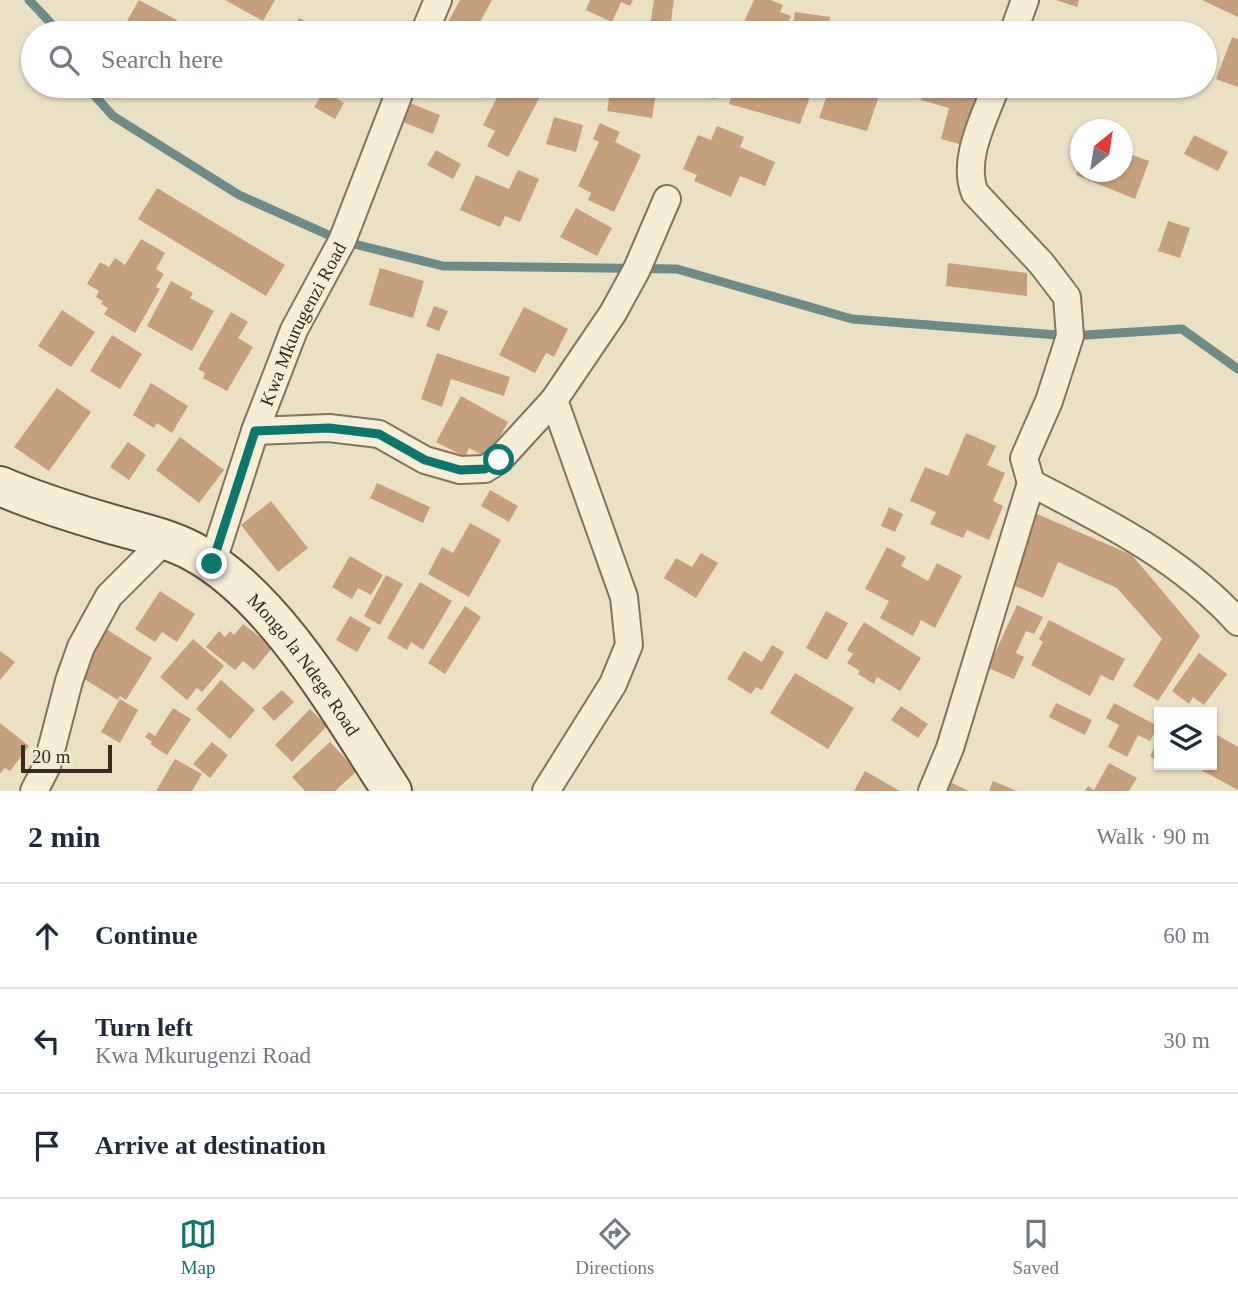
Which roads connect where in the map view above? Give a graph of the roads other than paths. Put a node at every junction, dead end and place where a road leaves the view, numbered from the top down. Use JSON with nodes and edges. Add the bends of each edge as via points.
{"nodes":[{"id":1,"x":438,"y":0,"type":"edge"},
{"id":2,"x":1025,"y":0,"type":"edge"},
{"id":3,"x":429,"y":21,"type":"edge"},
{"id":4,"x":1017,"y":21,"type":"edge"},
{"id":5,"x":397,"y":98,"type":"edge"},
{"id":6,"x":992,"y":98,"type":"edge"},
{"id":7,"x":667,"y":199,"type":"dead end"},
{"id":8,"x":554,"y":400,"type":"junction"},
{"id":9,"x":255,"y":431,"type":"junction"},
{"id":10,"x":1031,"y":483,"type":"junction"},
{"id":11,"x":0,"y":486,"type":"edge"},
{"id":12,"x":166,"y":540,"type":"junction"},
{"id":13,"x":212,"y":564,"type":"junction"},
{"id":14,"x":1238,"y":622,"type":"edge"},
{"id":15,"x":34,"y":791,"type":"edge"},
{"id":16,"x":392,"y":791,"type":"edge"},
{"id":17,"x":546,"y":791,"type":"edge"},
{"id":18,"x":932,"y":791,"type":"edge"}],
"edges":[{"from":1,"to":3,"type":"street"},
{"from":2,"to":4,"type":"street"},
{"from":5,"to":9,"type":"street","name":"Kwa Mkurugenzi Road","via":[[342,242],[294,330]]},
{"from":6,"to":10,"type":"street","via":[[972,154],[975,193],[1068,297],[1070,336],[1024,458]]},
{"from":7,"to":8,"type":"street","via":[[613,313]]},
{"from":8,"to":9,"type":"street","via":[[499,460],[485,469],[460,470],[425,460],[379,434],[329,428]]},
{"from":8,"to":17,"type":"street","via":[[624,597],[629,645],[613,684]]},
{"from":9,"to":13,"type":"street","name":"Kwa Mkurugenzi Road"},
{"from":10,"to":14,"type":"street","via":[[1172,562]]},
{"from":10,"to":18,"type":"street","via":[[950,748]]},
{"from":11,"to":12,"type":"street","name":"Mongo la Ndege Road","via":[[41,504]]},
{"from":12,"to":13,"type":"street","name":"Mongo la Ndege Road"},
{"from":12,"to":15,"type":"street","via":[[109,596],[81,647],[47,766]]},
{"from":13,"to":16,"type":"street","name":"Mongo la Ndege Road","via":[[260,603],[324,687]]}]}
